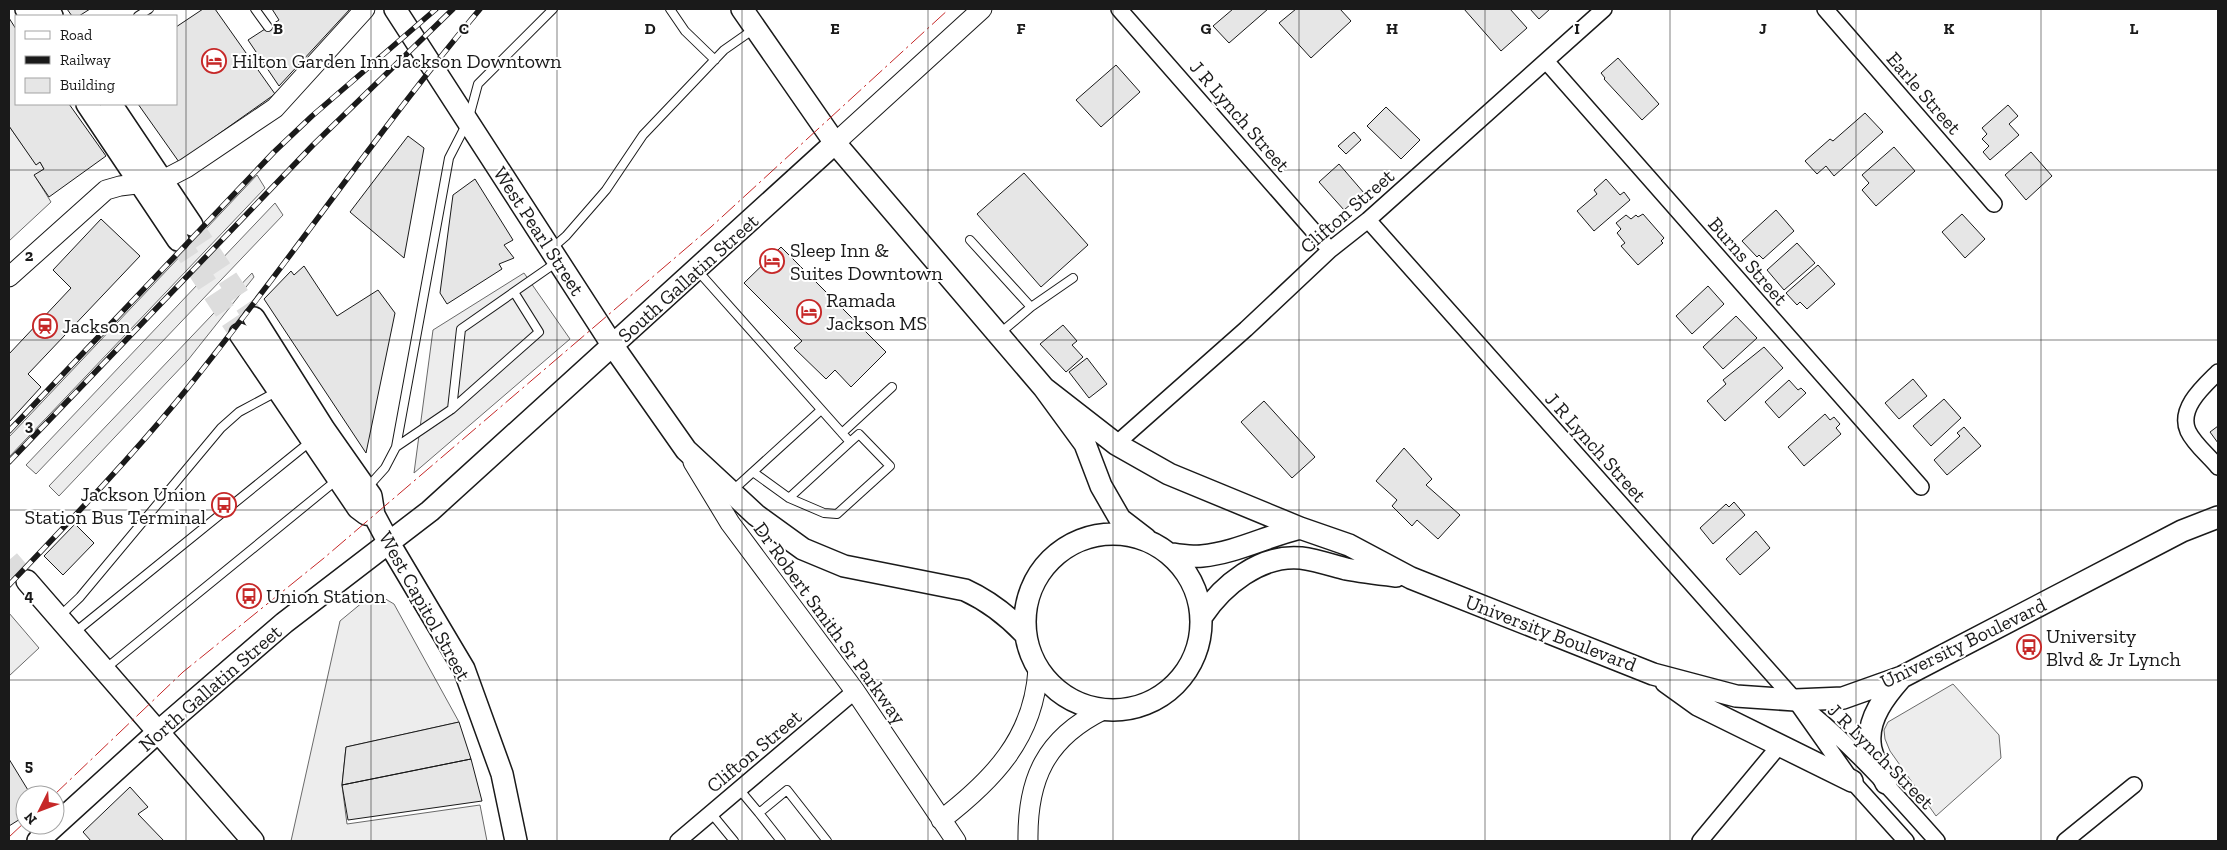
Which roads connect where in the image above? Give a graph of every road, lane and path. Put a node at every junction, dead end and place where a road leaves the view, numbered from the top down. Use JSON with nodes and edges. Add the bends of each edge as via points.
{"nodes":[{"id":1,"x":255,"y":9,"type":"edge"},
{"id":2,"x":365,"y":9,"type":"edge"},
{"id":3,"x":395,"y":9,"type":"edge"},
{"id":4,"x":553,"y":9,"type":"edge"},
{"id":5,"x":670,"y":9,"type":"edge"},
{"id":6,"x":742,"y":9,"type":"edge"},
{"id":7,"x":982,"y":9,"type":"edge"},
{"id":8,"x":1119,"y":9,"type":"edge"},
{"id":9,"x":1604,"y":9,"type":"edge"},
{"id":10,"x":1824,"y":9,"type":"edge"},
{"id":11,"x":268,"y":27,"type":"dead end"},
{"id":12,"x":756,"y":28,"type":"junction"},
{"id":13,"x":715,"y":60,"type":"junction"},
{"id":14,"x":1546,"y":61,"type":"junction"},
{"id":15,"x":88,"y":105,"type":"edge"},
{"id":16,"x":112,"y":105,"type":"edge"},
{"id":17,"x":468,"y":121,"type":"junction"},
{"id":18,"x":835,"y":144,"type":"junction"},
{"id":19,"x":161,"y":181,"type":"junction"},
{"id":20,"x":139,"y":183,"type":"junction"},
{"id":21,"x":1994,"y":204,"type":"dead end"},
{"id":22,"x":1368,"y":220,"type":"junction"},
{"id":23,"x":970,"y":240,"type":"dead end"},
{"id":24,"x":1330,"y":250,"type":"junction"},
{"id":25,"x":554,"y":255,"type":"junction"},
{"id":26,"x":697,"y":270,"type":"junction"},
{"id":27,"x":9,"y":277,"type":"edge"},
{"id":28,"x":1073,"y":278,"type":"dead end"},
{"id":29,"x":514,"y":292,"type":"junction"},
{"id":30,"x":1031,"y":307,"type":"junction"},
{"id":31,"x":247,"y":326,"type":"tunnel mouth"},
{"id":32,"x":998,"y":335,"type":"junction"},
{"id":33,"x":613,"y":346,"type":"junction"},
{"id":34,"x":2218,"y":372,"type":"edge"},
{"id":35,"x":287,"y":386,"type":"junction"},
{"id":36,"x":892,"y":387,"type":"dead end"},
{"id":37,"x":1044,"y":388,"type":"junction"},
{"id":38,"x":452,"y":409,"type":"junction"},
{"id":39,"x":821,"y":410,"type":"junction"},
{"id":40,"x":842,"y":433,"type":"junction"},
{"id":41,"x":313,"y":440,"type":"junction"},
{"id":42,"x":850,"y":442,"type":"junction"},
{"id":43,"x":1116,"y":444,"type":"junction"},
{"id":44,"x":396,"y":447,"type":"junction"},
{"id":45,"x":686,"y":450,"type":"junction"},
{"id":46,"x":2218,"y":467,"type":"edge"},
{"id":47,"x":753,"y":472,"type":"junction"},
{"id":48,"x":338,"y":478,"type":"junction"},
{"id":49,"x":1921,"y":487,"type":"dead end"},
{"id":50,"x":366,"y":489,"type":"junction"},
{"id":51,"x":731,"y":492,"type":"junction"},
{"id":52,"x":789,"y":498,"type":"junction"},
{"id":53,"x":374,"y":515,"type":"junction"},
{"id":54,"x":2218,"y":516,"type":"edge"},
{"id":55,"x":1300,"y":528,"type":"junction"},
{"id":56,"x":1146,"y":539,"type":"junction"},
{"id":57,"x":389,"y":543,"type":"junction"},
{"id":58,"x":1171,"y":554,"type":"junction"},
{"id":59,"x":1411,"y":578,"type":"junction"},
{"id":60,"x":27,"y":581,"type":"tunnel mouth"},
{"id":61,"x":60,"y":616,"type":"junction"},
{"id":62,"x":1202,"y":616,"type":"junction"},
{"id":63,"x":74,"y":634,"type":"junction"},
{"id":64,"x":1025,"y":634,"type":"junction"},
{"id":65,"x":105,"y":669,"type":"junction"},
{"id":66,"x":1038,"y":669,"type":"junction"},
{"id":67,"x":1653,"y":674,"type":"junction"},
{"id":68,"x":1902,"y":677,"type":"junction"},
{"id":69,"x":855,"y":691,"type":"junction"},
{"id":70,"x":1795,"y":700,"type":"junction"},
{"id":71,"x":1103,"y":710,"type":"junction"},
{"id":72,"x":159,"y":731,"type":"junction"},
{"id":73,"x":1779,"y":746,"type":"junction"},
{"id":74,"x":1852,"y":781,"type":"junction"},
{"id":75,"x":1886,"y":783,"type":"junction"},
{"id":76,"x":2134,"y":784,"type":"dead end"},
{"id":77,"x":740,"y":789,"type":"junction"},
{"id":78,"x":711,"y":813,"type":"junction"},
{"id":79,"x":759,"y":813,"type":"junction"},
{"id":80,"x":940,"y":820,"type":"junction"},
{"id":81,"x":38,"y":841,"type":"edge"},
{"id":82,"x":253,"y":841,"type":"edge"},
{"id":83,"x":516,"y":841,"type":"edge"},
{"id":84,"x":678,"y":841,"type":"edge"},
{"id":85,"x":734,"y":841,"type":"edge"},
{"id":86,"x":781,"y":841,"type":"edge"},
{"id":87,"x":828,"y":841,"type":"edge"},
{"id":88,"x":956,"y":841,"type":"edge"},
{"id":89,"x":1028,"y":841,"type":"edge"},
{"id":90,"x":1700,"y":841,"type":"edge"},
{"id":91,"x":1906,"y":841,"type":"edge"},
{"id":92,"x":1937,"y":841,"type":"edge"},
{"id":93,"x":2065,"y":841,"type":"edge"}],
"edges":[{"from":1,"to":11,"type":"lane"},
{"from":2,"to":19,"type":"street","via":[[302,70],[275,108],[186,168]]},
{"from":3,"to":17,"type":"main road","name":"West Pearl Street"},
{"from":4,"to":17,"type":"lane","via":[[478,84]]},
{"from":5,"to":13,"type":"lane","via":[[685,31]]},
{"from":6,"to":12,"type":"main road"},
{"from":7,"to":18,"type":"street","name":"South Gallatin Street"},
{"from":8,"to":24,"type":"street","name":"J R Lynch Street"},
{"from":9,"to":14,"type":"street","name":"Clifton Street"},
{"from":10,"to":21,"type":"street","name":"Earle Street"},
{"from":12,"to":13,"type":"lane"},
{"from":12,"to":18,"type":"main road"},
{"from":13,"to":25,"type":"lane","via":[[643,135],[606,190]]},
{"from":14,"to":22,"type":"street","name":"Clifton Street"},
{"from":14,"to":49,"type":"street","name":"Burns Street"},
{"from":15,"to":20,"type":"main road"},
{"from":16,"to":19,"type":"main road"},
{"from":17,"to":25,"type":"main road","name":"West Pearl Street"},
{"from":17,"to":44,"type":"lane","via":[[448,158]]},
{"from":18,"to":26,"type":"main road","name":"South Gallatin Street"},
{"from":18,"to":32,"type":"main road"},
{"from":19,"to":20,"type":"street"},
{"from":19,"to":20,"type":"main road","via":[[185,233]]},
{"from":20,"to":27,"type":"street","via":[[106,190]]},
{"from":22,"to":24,"type":"street","name":"Clifton Street"},
{"from":22,"to":70,"type":"street","name":"J R Lynch Street"},
{"from":23,"to":30,"type":"lane"},
{"from":24,"to":43,"type":"street","name":"Clifton Street"},
{"from":25,"to":29,"type":"lane"},
{"from":25,"to":33,"type":"main road","name":"West Pearl Street"},
{"from":26,"to":33,"type":"main road","name":"South Gallatin Street"},
{"from":26,"to":39,"type":"lane"},
{"from":28,"to":30,"type":"lane"},
{"from":29,"to":38,"type":"lane","via":[[462,329]]},
{"from":29,"to":38,"type":"lane","via":[[539,332]]},
{"from":30,"to":32,"type":"lane"},
{"from":31,"to":35,"type":"main road","name":"West Capitol Street"},
{"from":32,"to":37,"type":"main road"},
{"from":33,"to":45,"type":"main road","name":"West Pearl Street"},
{"from":33,"to":57,"type":"main road","name":"South Gallatin Street","via":[[430,511]]},
{"from":34,"to":46,"type":"street","via":[[2196,394],[2187,414],[2188,431]]},
{"from":35,"to":41,"type":"main road","name":"West Capitol Street"},
{"from":35,"to":50,"type":"main road","name":"West Capitol Street","via":[[324,429]]},
{"from":35,"to":61,"type":"lane","via":[[239,412],[221,428],[80,598]]},
{"from":36,"to":40,"type":"lane"},
{"from":37,"to":43,"type":"main road","name":"University Boulevard"},
{"from":37,"to":56,"type":"main road","via":[[1085,444],[1101,486],[1120,519]]},
{"from":38,"to":44,"type":"lane"},
{"from":39,"to":40,"type":"lane"},
{"from":39,"to":47,"type":"lane"},
{"from":40,"to":42,"type":"lane"},
{"from":41,"to":48,"type":"main road","name":"West Capitol Street"},
{"from":41,"to":63,"type":"lane"},
{"from":42,"to":52,"type":"lane"},
{"from":42,"to":52,"type":"lane","via":[[859,434],[890,466],[837,514]]},
{"from":43,"to":55,"type":"main road","name":"University Boulevard","via":[[1169,474]]},
{"from":44,"to":50,"type":"lane","via":[[385,468]]},
{"from":45,"to":51,"type":"main road"},
{"from":45,"to":69,"type":"street","name":"Dr Robert Smith Sr Parkway","via":[[730,523]]},
{"from":47,"to":51,"type":"lane"},
{"from":47,"to":52,"type":"lane"},
{"from":48,"to":53,"type":"main road","name":"West Capitol Street","via":[[358,508]]},
{"from":48,"to":65,"type":"lane"},
{"from":50,"to":53,"type":"main road","name":"West Capitol Street","via":[[374,504]]},
{"from":51,"to":64,"type":"main road","via":[[802,549],[844,566],[965,590],[1006,614]]},
{"from":53,"to":57,"type":"main road","name":"West Capitol Street"},
{"from":54,"to":68,"type":"main road","name":"University Boulevard","via":[[2182,531]]},
{"from":55,"to":58,"type":"main road","via":[[1229,551],[1201,556]]},
{"from":55,"to":59,"type":"main road","name":"University Boulevard","via":[[1349,545]]},
{"from":56,"to":58,"type":"main road"},
{"from":56,"to":64,"type":"main road","via":[[1128,534],[1094,534],[1063,548],[1036,576],[1028,597]]},
{"from":57,"to":72,"type":"main road","name":"North Gallatin Street","via":[[284,623]]},
{"from":57,"to":83,"type":"main road","name":"West Capitol Street","via":[[464,669],[502,774]]},
{"from":58,"to":62,"type":"main road","via":[[1185,569],[1198,596]]},
{"from":59,"to":62,"type":"main road","name":"University Boulevard","via":[[1285,558],[1233,580],[1214,598]]},
{"from":59,"to":67,"type":"main road","name":"University Boulevard"},
{"from":60,"to":61,"type":"main road"},
{"from":61,"to":63,"type":"main road"},
{"from":62,"to":71,"type":"main road","via":[[1197,650],[1186,672],[1169,691],[1144,705]]},
{"from":63,"to":65,"type":"main road"},
{"from":64,"to":66,"type":"main road"},
{"from":65,"to":72,"type":"main road"},
{"from":66,"to":71,"type":"main road","via":[[1052,686],[1074,701]]},
{"from":66,"to":80,"type":"street","via":[[1037,690],[1029,720],[1008,756],[969,798]]},
{"from":67,"to":70,"type":"main road","name":"University Boulevard","via":[[1736,696]]},
{"from":67,"to":73,"type":"main road","via":[[1698,705]]},
{"from":68,"to":70,"type":"main road","name":"University Boulevard","via":[[1843,698]]},
{"from":68,"to":75,"type":"main road","via":[[1881,700],[1870,733],[1872,754]]},
{"from":69,"to":77,"type":"street","name":"Clifton Street"},
{"from":69,"to":80,"type":"street","name":"Dr Robert Smith Sr Parkway"},
{"from":70,"to":74,"type":"street","name":"J R Lynch Street"},
{"from":70,"to":75,"type":"street","name":"J R Lynch Street","via":[[1836,733]]},
{"from":71,"to":89,"type":"street","via":[[1080,721],[1057,742],[1045,760],[1033,786]]},
{"from":72,"to":81,"type":"main road","name":"North Gallatin Street"},
{"from":72,"to":82,"type":"main road"},
{"from":73,"to":74,"type":"main road"},
{"from":73,"to":90,"type":"street"},
{"from":74,"to":91,"type":"street","name":"J R Lynch Street"},
{"from":75,"to":92,"type":"street","name":"J R Lynch Street"},
{"from":76,"to":93,"type":"street"},
{"from":77,"to":78,"type":"street","name":"Clifton Street"},
{"from":77,"to":79,"type":"lane"},
{"from":78,"to":84,"type":"street","name":"Clifton Street"},
{"from":78,"to":85,"type":"lane"},
{"from":79,"to":86,"type":"lane"},
{"from":79,"to":87,"type":"lane","via":[[787,790]]},
{"from":80,"to":88,"type":"street","name":"Dr Robert Smith Sr Parkway"}]}
